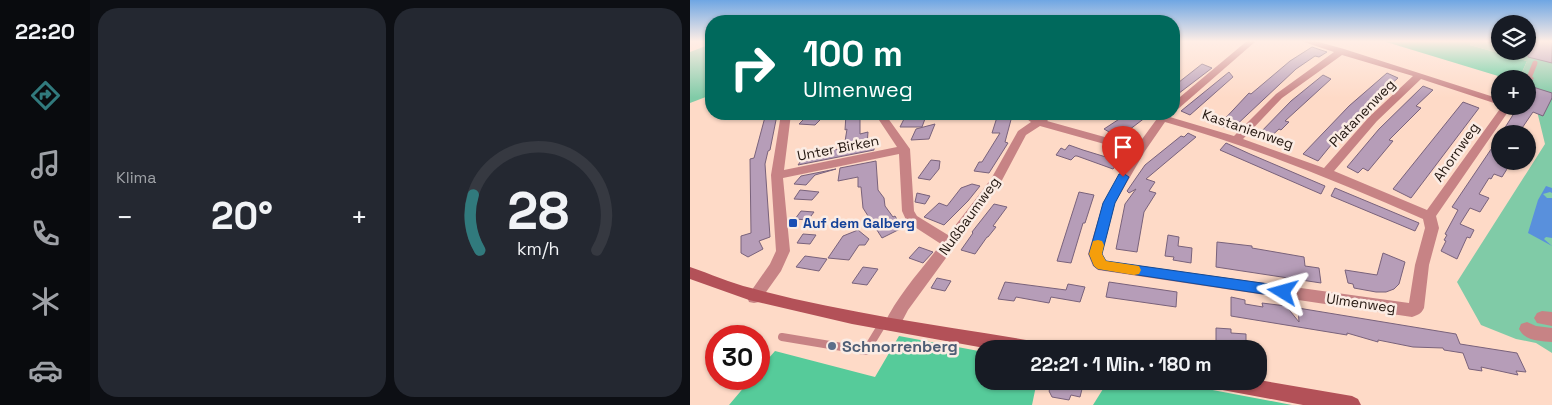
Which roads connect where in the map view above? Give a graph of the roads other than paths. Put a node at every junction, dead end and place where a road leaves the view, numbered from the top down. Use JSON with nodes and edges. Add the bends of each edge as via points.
{"nodes":[{"id":1,"x":1230,"y":60,"type":"edge"},
{"id":2,"x":1329,"y":60,"type":"edge"},
{"id":3,"x":1370,"y":60,"type":"edge"},
{"id":4,"x":1535,"y":63,"type":"dead end"},
{"id":5,"x":1532,"y":70,"type":"edge"},
{"id":6,"x":1419,"y":75,"type":"junction"},
{"id":7,"x":1491,"y":99,"type":"edge"},
{"id":8,"x":1180,"y":102,"type":"edge"},
{"id":9,"x":1501,"y":115,"type":"edge"},
{"id":10,"x":785,"y":120,"type":"edge"},
{"id":11,"x":884,"y":120,"type":"edge"},
{"id":12,"x":1035,"y":120,"type":"edge"},
{"id":13,"x":1041,"y":120,"type":"edge"},
{"id":14,"x":1161,"y":120,"type":"edge"},
{"id":15,"x":1176,"y":120,"type":"edge"},
{"id":16,"x":1038,"y":122,"type":"junction"},
{"id":17,"x":1236,"y":140,"type":"junction"},
{"id":18,"x":904,"y":150,"type":"junction"},
{"id":19,"x":1140,"y":150,"type":"junction"},
{"id":20,"x":1327,"y":172,"type":"junction"},
{"id":21,"x":777,"y":175,"type":"junction"},
{"id":22,"x":1429,"y":216,"type":"junction"},
{"id":23,"x":950,"y":243,"type":"junction"},
{"id":24,"x":690,"y":273,"type":"edge"},
{"id":25,"x":754,"y":297,"type":"junction"},
{"id":26,"x":888,"y":324,"type":"junction"},
{"id":27,"x":1527,"y":328,"type":"dead end"},
{"id":28,"x":1552,"y":335,"type":"edge"},
{"id":29,"x":782,"y":337,"type":"dead end"},
{"id":30,"x":981,"y":340,"type":"edge"},
{"id":31,"x":1267,"y":390,"type":"edge"},
{"id":32,"x":1352,"y":405,"type":"edge"}],
"edges":[{"from":1,"to":8,"type":"street"},
{"from":2,"to":17,"type":"street","via":[[1279,96]]},
{"from":3,"to":6,"type":"street"},
{"from":4,"to":5,"type":"lane"},
{"from":6,"to":7,"type":"street"},
{"from":6,"to":20,"type":"street","name":"Platanenweg","via":[[1373,119]]},
{"from":9,"to":22,"type":"street","name":"Ahornweg"},
{"from":10,"to":21,"type":"street"},
{"from":11,"to":18,"type":"street","name":"Unter Birken"},
{"from":12,"to":16,"type":"street"},
{"from":13,"to":16,"type":"street","name":"Nußbaumweg"},
{"from":14,"to":19,"type":"street","name":"Kastanienweg"},
{"from":15,"to":17,"type":"street","name":"Kastanienweg"},
{"from":16,"to":19,"type":"street"},
{"from":16,"to":23,"type":"street","name":"Nußbaumweg","via":[[1022,133],[996,181]]},
{"from":17,"to":20,"type":"street","name":"Kastanienweg"},
{"from":18,"to":21,"type":"street","name":"Unter Birken"},
{"from":18,"to":23,"type":"street","name":"Unter Birken","via":[[908,211],[912,219]]},
{"from":19,"to":22,"type":"street","name":"Ulmenweg","via":[[1109,203],[1095,254],[1103,266],[1412,310],[1416,308],[1422,265],[1432,228]]},
{"from":20,"to":22,"type":"street","name":"Kastanienweg"},
{"from":21,"to":25,"type":"street","via":[[783,251],[776,267]]},
{"from":23,"to":26,"type":"street","name":"Nußbaumweg"},
{"from":24,"to":25,"type":"main road"},
{"from":25,"to":26,"type":"main road"},
{"from":26,"to":29,"type":"lane","via":[[866,351]]},
{"from":26,"to":30,"type":"main road"},
{"from":27,"to":28,"type":"street","via":[[1534,333]]},
{"from":31,"to":32,"type":"main road"}]}
